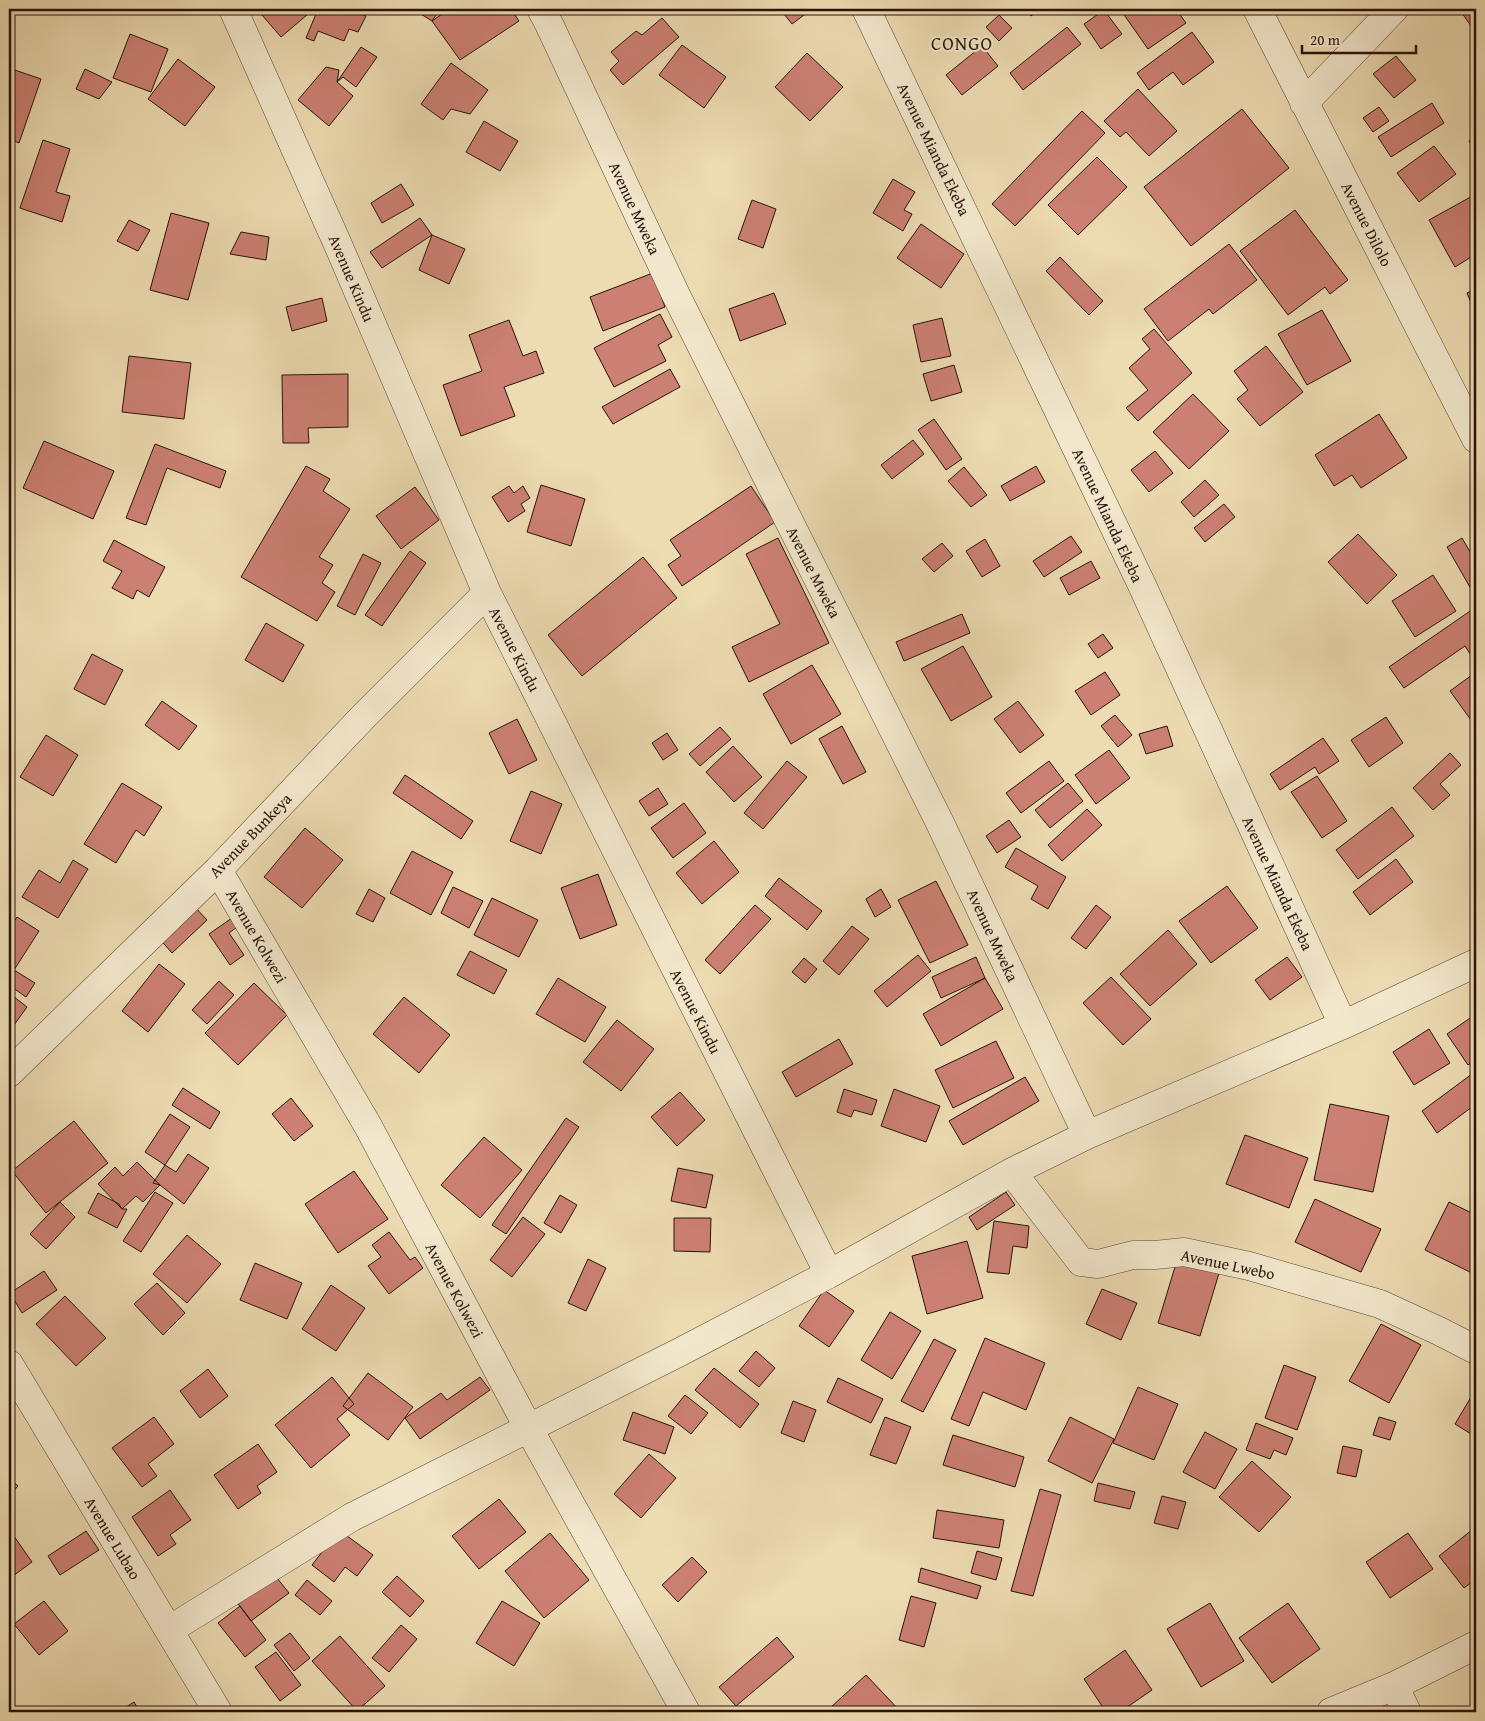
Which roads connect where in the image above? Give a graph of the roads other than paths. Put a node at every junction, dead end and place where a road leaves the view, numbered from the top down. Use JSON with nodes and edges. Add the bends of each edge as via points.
{"nodes":[{"id":1,"x":233,"y":9,"type":"edge"},
{"id":2,"x":541,"y":9,"type":"edge"},
{"id":3,"x":866,"y":9,"type":"edge"},
{"id":4,"x":1257,"y":9,"type":"edge"},
{"id":5,"x":1394,"y":9,"type":"edge"},
{"id":6,"x":1304,"y":103,"type":"junction"},
{"id":7,"x":1476,"y":439,"type":"edge"},
{"id":8,"x":487,"y":593,"type":"junction"},
{"id":9,"x":218,"y":870,"type":"junction"},
{"id":10,"x":1476,"y":963,"type":"edge"},
{"id":11,"x":1343,"y":1024,"type":"junction"},
{"id":12,"x":9,"y":1073,"type":"edge"},
{"id":13,"x":1087,"y":1135,"type":"junction"},
{"id":14,"x":1012,"y":1172,"type":"junction"},
{"id":15,"x":830,"y":1274,"type":"junction"},
{"id":16,"x":1476,"y":1350,"type":"edge"},
{"id":17,"x":9,"y":1364,"type":"edge"},
{"id":18,"x":529,"y":1430,"type":"junction"},
{"id":19,"x":169,"y":1630,"type":"junction"},
{"id":20,"x":1476,"y":1645,"type":"edge"},
{"id":21,"x":1394,"y":1686,"type":"junction"},
{"id":22,"x":218,"y":1712,"type":"edge"},
{"id":23,"x":686,"y":1712,"type":"edge"},
{"id":24,"x":1331,"y":1712,"type":"edge"},
{"id":25,"x":1407,"y":1712,"type":"edge"}],
"edges":[{"from":1,"to":8,"type":"street","name":"Avenue Kindu"},
{"from":2,"to":13,"type":"street","name":"Avenue Mweka","via":[[676,295],[940,823]]},
{"from":3,"to":11,"type":"street","name":"Avenue Mianda Ekeba","via":[[1141,583]]},
{"from":4,"to":6,"type":"street","name":"Avenue Dilolo"},
{"from":5,"to":6,"type":"street"},
{"from":6,"to":7,"type":"street","name":"Avenue Dilolo"},
{"from":8,"to":9,"type":"street","name":"Avenue Bunkeya","via":[[363,717]]},
{"from":8,"to":15,"type":"street","name":"Avenue Kindu"},
{"from":9,"to":12,"type":"street","name":"Avenue Bunkeya"},
{"from":9,"to":18,"type":"street","name":"Avenue Kolwezi","via":[[368,1126]]},
{"from":10,"to":11,"type":"street"},
{"from":11,"to":13,"type":"street"},
{"from":13,"to":14,"type":"street"},
{"from":14,"to":15,"type":"street"},
{"from":14,"to":16,"type":"street","name":"Avenue Lwebo","via":[[1081,1262],[1098,1264],[1133,1255],[1184,1252],[1249,1266],[1380,1304]]},
{"from":15,"to":18,"type":"street"},
{"from":17,"to":19,"type":"street","name":"Avenue Lubao"},
{"from":18,"to":19,"type":"street","via":[[352,1517]]},
{"from":18,"to":23,"type":"street","name":"Avenue Kolwezi"},
{"from":19,"to":22,"type":"street","name":"Avenue Lubao"},
{"from":20,"to":21,"type":"street"},
{"from":21,"to":24,"type":"street"},
{"from":21,"to":25,"type":"street"}]}
